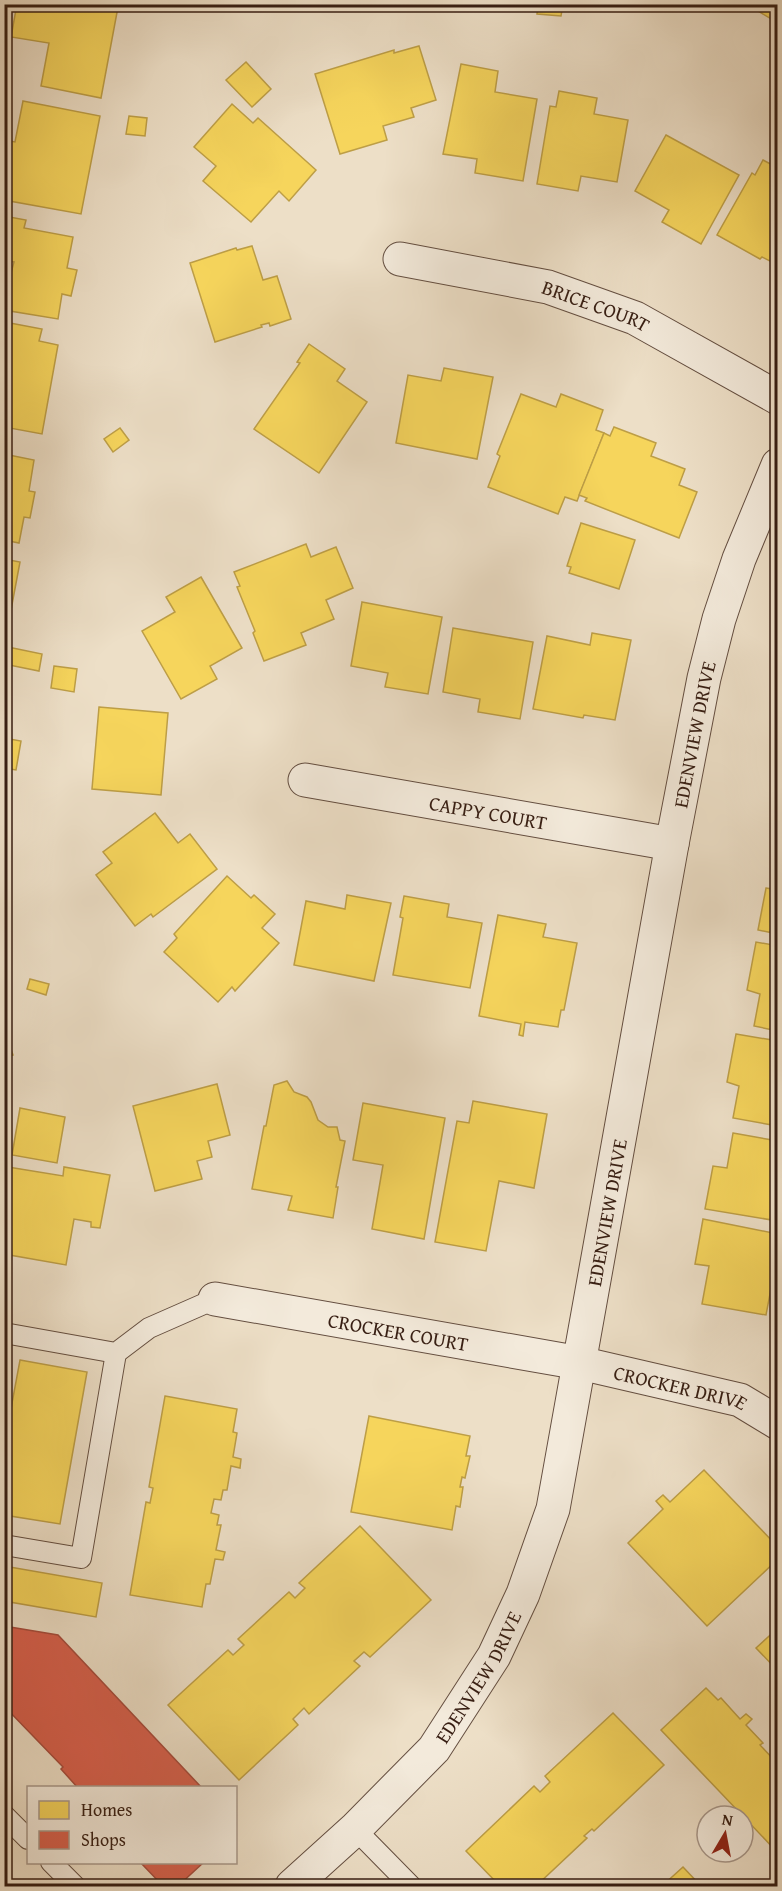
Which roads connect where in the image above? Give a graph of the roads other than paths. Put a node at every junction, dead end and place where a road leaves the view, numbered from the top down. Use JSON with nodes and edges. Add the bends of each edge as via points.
{"nodes":[{"id":1,"x":400,"y":259,"type":"dead end"},
{"id":2,"x":777,"y":398,"type":"edge"},
{"id":3,"x":777,"y":465,"type":"edge"},
{"id":4,"x":305,"y":780,"type":"dead end"},
{"id":5,"x":672,"y":844,"type":"junction"},
{"id":6,"x":215,"y":1299,"type":"joint"},
{"id":7,"x":4,"y":1333,"type":"edge"},
{"id":8,"x":116,"y":1353,"type":"junction"},
{"id":9,"x":580,"y":1363,"type":"junction"},
{"id":10,"x":777,"y":1423,"type":"edge"},
{"id":11,"x":4,"y":1545,"type":"edge"},
{"id":12,"x":4,"y":1815,"type":"edge"},
{"id":13,"x":355,"y":1829,"type":"junction"},
{"id":14,"x":27,"y":1838,"type":"edge"},
{"id":15,"x":52,"y":1864,"type":"edge"},
{"id":16,"x":75,"y":1887,"type":"edge"},
{"id":17,"x":292,"y":1887,"type":"edge"},
{"id":18,"x":411,"y":1887,"type":"edge"}],
"edges":[{"from":1,"to":2,"type":"street","name":"BRICE COURT","via":[[548,287],[635,318]]},
{"from":3,"to":5,"type":"street","name":"EDENVIEW DRIVE","via":[[718,619]]},
{"from":4,"to":5,"type":"street","name":"CAPPY COURT"},
{"from":5,"to":9,"type":"street","name":"EDENVIEW DRIVE"},
{"from":6,"to":8,"type":"lane","via":[[149,1328]]},
{"from":6,"to":9,"type":"street","name":"CROCKER COURT"},
{"from":7,"to":8,"type":"lane"},
{"from":8,"to":11,"type":"lane","via":[[81,1558]]},
{"from":9,"to":10,"type":"street","name":"CROCKER DRIVE","via":[[740,1400]]},
{"from":9,"to":13,"type":"street","name":"EDENVIEW DRIVE","via":[[553,1509],[523,1593],[494,1656],[434,1749]]},
{"from":12,"to":14,"type":"lane"},
{"from":13,"to":17,"type":"street","name":"EDENVIEW DRIVE"},
{"from":13,"to":18,"type":"lane"},
{"from":15,"to":16,"type":"lane"}]}
